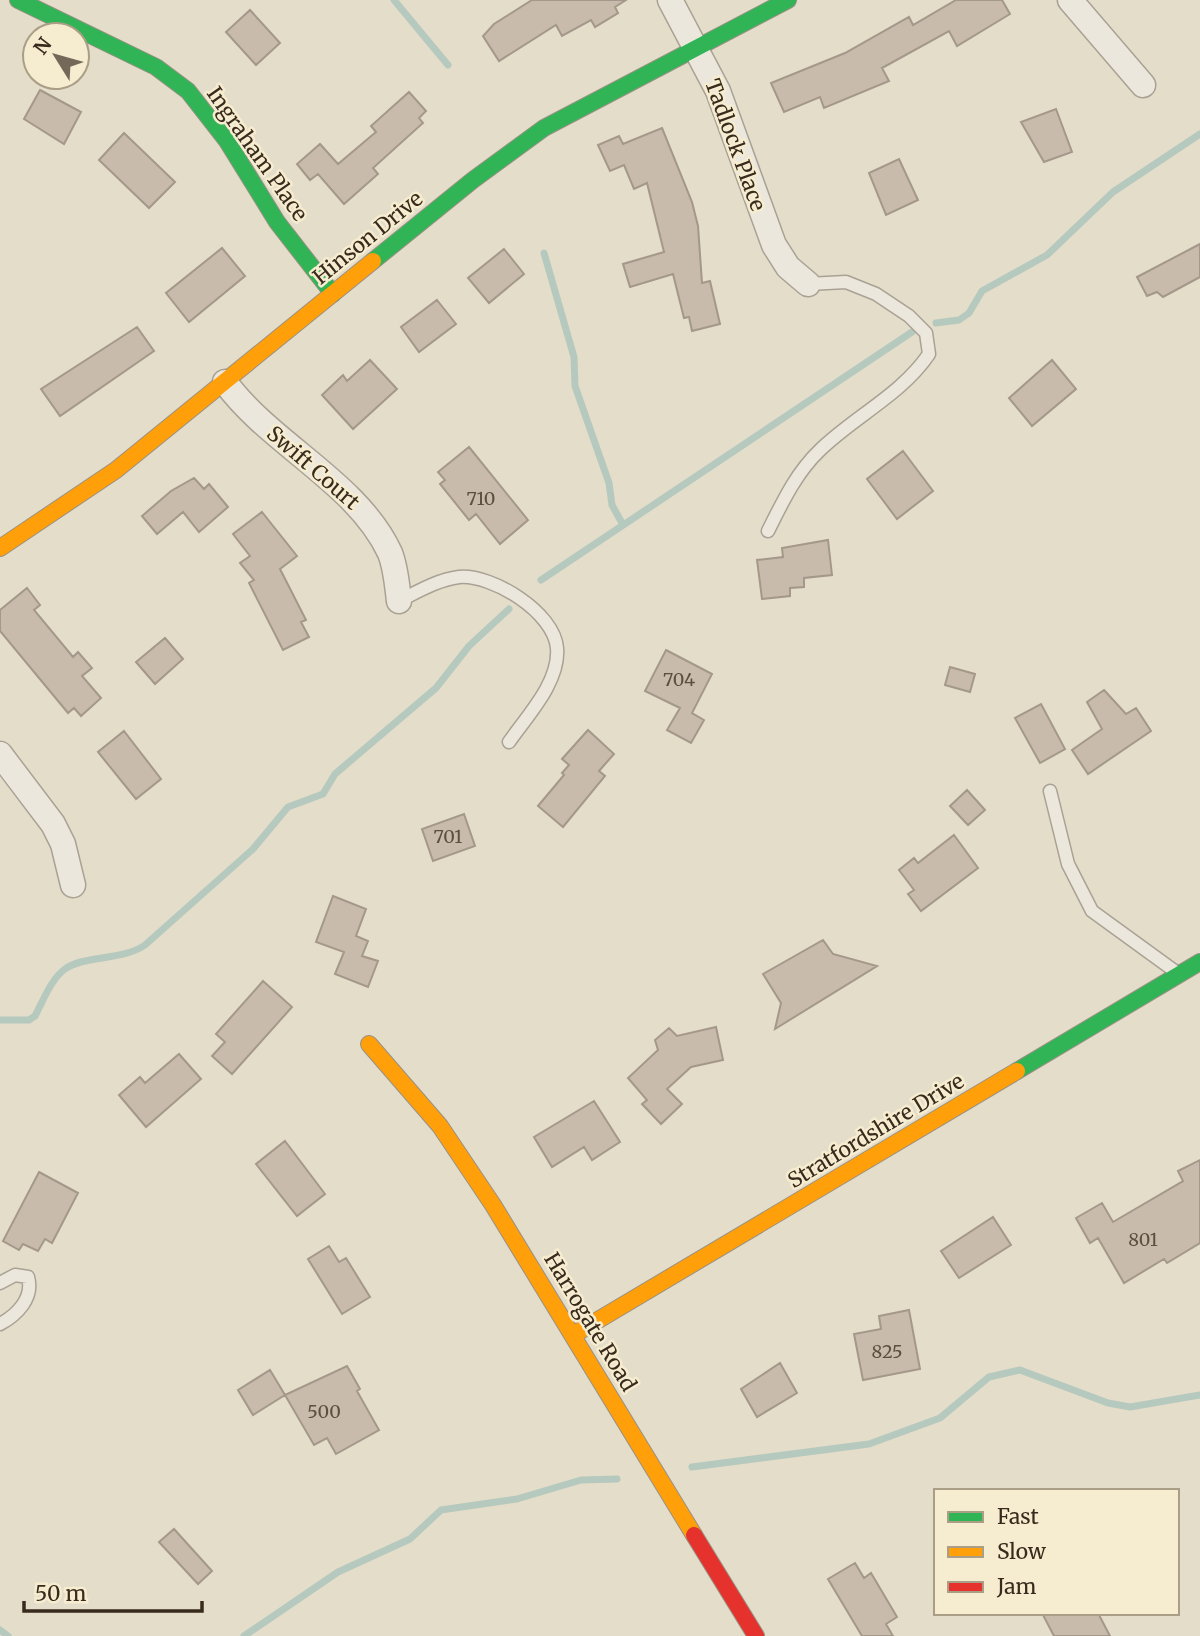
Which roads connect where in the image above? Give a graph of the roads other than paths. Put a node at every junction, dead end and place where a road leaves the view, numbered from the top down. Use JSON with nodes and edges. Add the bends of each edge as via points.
{"nodes":[{"id":1,"x":18,"y":0,"type":"edge"},
{"id":2,"x":670,"y":0,"type":"edge"},
{"id":3,"x":788,"y":0,"type":"edge"},
{"id":4,"x":1070,"y":0,"type":"edge"},
{"id":5,"x":695,"y":49,"type":"junction"},
{"id":6,"x":1143,"y":85,"type":"dead end"},
{"id":7,"x":808,"y":284,"type":"joint"},
{"id":8,"x":333,"y":294,"type":"junction"},
{"id":9,"x":225,"y":382,"type":"junction"},
{"id":10,"x":768,"y":531,"type":"dead end"},
{"id":11,"x":0,"y":548,"type":"edge"},
{"id":12,"x":399,"y":601,"type":"joint"},
{"id":13,"x":509,"y":742,"type":"dead end"},
{"id":14,"x":0,"y":754,"type":"edge"},
{"id":15,"x":1050,"y":790,"type":"dead end"},
{"id":16,"x":73,"y":886,"type":"dead end"},
{"id":17,"x":1200,"y":962,"type":"edge"},
{"id":18,"x":1179,"y":975,"type":"junction"},
{"id":19,"x":369,"y":1044,"type":"dead end"},
{"id":20,"x":0,"y":1283,"type":"edge"},
{"id":21,"x":0,"y":1324,"type":"edge"},
{"id":22,"x":573,"y":1335,"type":"junction"},
{"id":23,"x":756,"y":1636,"type":"edge"}],
"edges":[{"from":1,"to":8,"type":"street","name":"Ingraham Place","via":[[156,67],[188,91],[227,141],[277,222]]},
{"from":2,"to":5,"type":"street","name":"Tadlock Place"},
{"from":3,"to":5,"type":"street","name":"Hinson Drive"},
{"from":4,"to":6,"type":"street"},
{"from":5,"to":7,"type":"street","name":"Tadlock Place","via":[[718,91],[774,245],[788,267]]},
{"from":5,"to":8,"type":"street","name":"Hinson Drive","via":[[544,128],[472,180]]},
{"from":7,"to":10,"type":"lane","via":[[846,282],[876,294],[926,333],[929,354],[886,400],[823,447],[802,469]]},
{"from":8,"to":9,"type":"street","name":"Hinson Drive"},
{"from":9,"to":11,"type":"street","name":"Hinson Drive","via":[[116,470]]},
{"from":9,"to":12,"type":"street","name":"Swift Court","via":[[274,435],[366,515],[390,553]]},
{"from":12,"to":13,"type":"lane","via":[[433,583],[462,577],[501,586],[542,618],[557,646],[554,668],[548,685]]},
{"from":14,"to":16,"type":"street","via":[[54,824]]},
{"from":15,"to":18,"type":"lane","via":[[1068,864],[1092,911]]},
{"from":17,"to":18,"type":"street","name":"Stratfordshire Drive"},
{"from":18,"to":22,"type":"street","name":"Stratfordshire Drive"},
{"from":19,"to":22,"type":"street","name":"Harrogate Road","via":[[440,1126]]},
{"from":20,"to":21,"type":"lane","via":[[16,1275],[28,1278],[31,1287],[26,1301]]},
{"from":22,"to":23,"type":"street","name":"Harrogate Road"}]}
